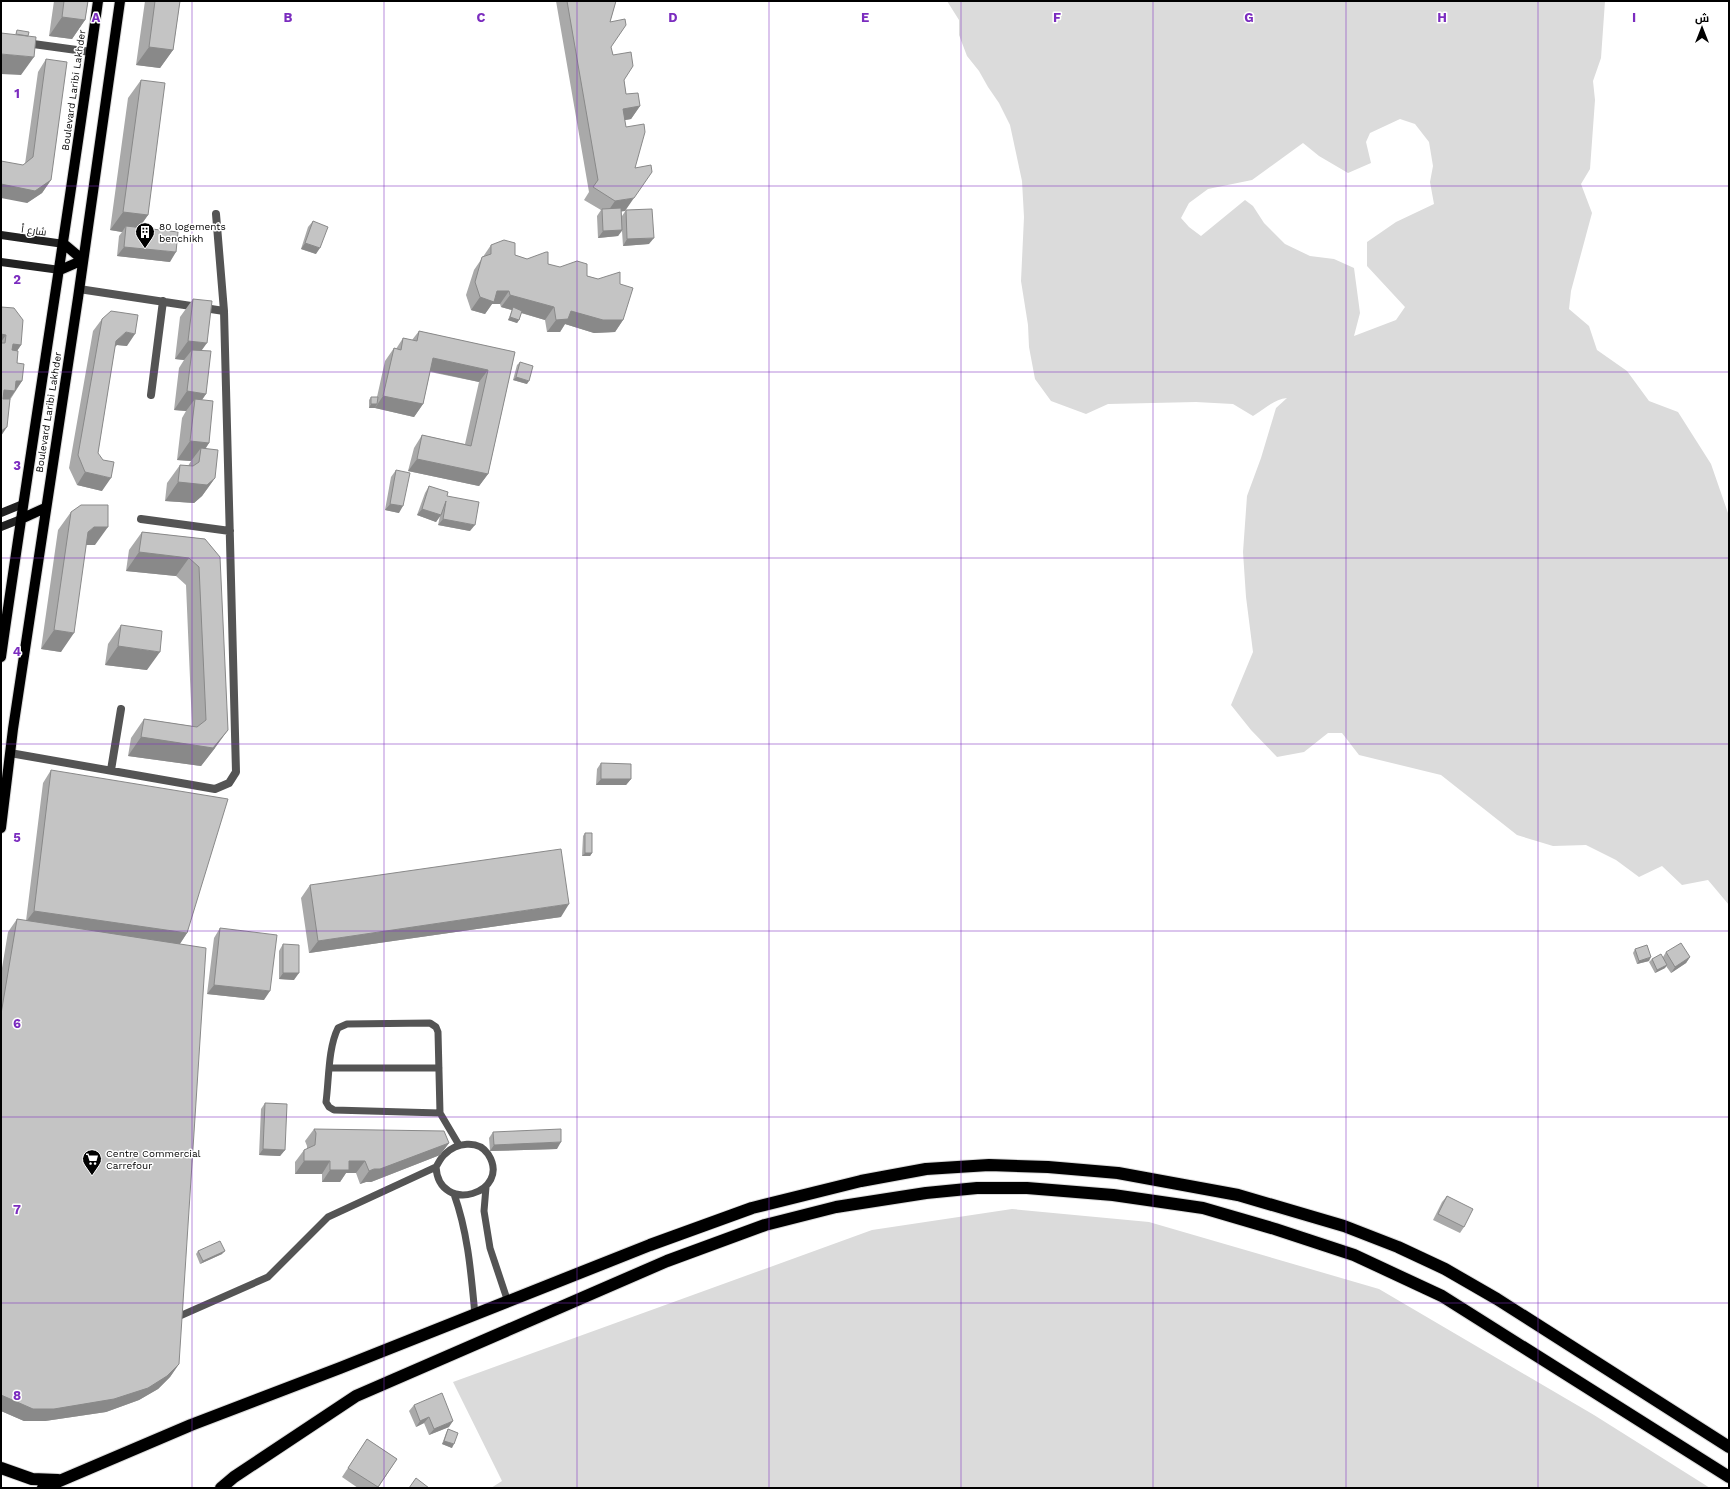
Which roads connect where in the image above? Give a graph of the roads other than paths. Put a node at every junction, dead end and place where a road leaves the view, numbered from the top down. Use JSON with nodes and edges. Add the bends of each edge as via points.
{"nodes":[{"id":1,"x":98,"y":1,"type":"edge"},
{"id":2,"x":120,"y":1,"type":"edge"},
{"id":3,"x":16,"y":42,"type":"edge"},
{"id":4,"x":91,"y":52,"type":"junction"},
{"id":5,"x":216,"y":214,"type":"dead end"},
{"id":6,"x":1,"y":235,"type":"edge"},
{"id":7,"x":64,"y":244,"type":"junction"},
{"id":8,"x":83,"y":260,"type":"junction"},
{"id":9,"x":1,"y":262,"type":"edge"},
{"id":10,"x":60,"y":270,"type":"junction"},
{"id":11,"x":80,"y":289,"type":"junction"},
{"id":12,"x":163,"y":301,"type":"junction"},
{"id":13,"x":224,"y":311,"type":"junction"},
{"id":14,"x":151,"y":395,"type":"dead end"},
{"id":15,"x":24,"y":504,"type":"junction"},
{"id":16,"x":46,"y":508,"type":"junction"},
{"id":17,"x":1,"y":513,"type":"edge"},
{"id":18,"x":140,"y":519,"type":"dead end"},
{"id":19,"x":20,"y":520,"type":"junction"},
{"id":20,"x":1,"y":528,"type":"edge"},
{"id":21,"x":230,"y":531,"type":"junction"},
{"id":22,"x":1,"y":657,"type":"edge"},
{"id":23,"x":121,"y":709,"type":"dead end"},
{"id":24,"x":10,"y":753,"type":"junction"},
{"id":25,"x":110,"y":770,"type":"junction"},
{"id":26,"x":1,"y":828,"type":"edge"},
{"id":27,"x":330,"y":1068,"type":"junction"},
{"id":28,"x":439,"y":1068,"type":"junction"},
{"id":29,"x":440,"y":1113,"type":"junction"},
{"id":30,"x":459,"y":1145,"type":"junction"},
{"id":31,"x":436,"y":1167,"type":"junction"},
{"id":32,"x":486,"y":1187,"type":"junction"},
{"id":33,"x":454,"y":1194,"type":"junction"},
{"id":34,"x":508,"y":1302,"type":"junction"},
{"id":35,"x":475,"y":1315,"type":"junction"},
{"id":36,"x":168,"y":1321,"type":"edge"},
{"id":37,"x":1729,"y":1447,"type":"edge"},
{"id":38,"x":1,"y":1468,"type":"edge"},
{"id":39,"x":1729,"y":1477,"type":"edge"},
{"id":40,"x":61,"y":1480,"type":"junction"},
{"id":41,"x":43,"y":1488,"type":"edge"},
{"id":42,"x":222,"y":1488,"type":"edge"}],
"edges":[{"from":1,"to":4,"type":"main road","name":"Boulevard Laribi Lakhder"},
{"from":2,"to":8,"type":"main road","name":"Boulevard Laribi Lakhder"},
{"from":3,"to":4,"type":"street"},
{"from":4,"to":7,"type":"main road","name":"Boulevard Laribi Lakhder"},
{"from":5,"to":13,"type":"street"},
{"from":6,"to":7,"type":"street","name":"شارع أ"},
{"from":7,"to":8,"type":"main road"},
{"from":7,"to":10,"type":"main road","name":"Boulevard Laribi Lakhder"},
{"from":8,"to":10,"type":"main road"},
{"from":8,"to":11,"type":"main road","name":"Boulevard Laribi Lakhder"},
{"from":9,"to":10,"type":"street"},
{"from":10,"to":15,"type":"main road","name":"Boulevard Laribi Lakhder"},
{"from":11,"to":12,"type":"street"},
{"from":11,"to":16,"type":"main road","name":"Boulevard Laribi Lakhder"},
{"from":12,"to":13,"type":"street"},
{"from":12,"to":14,"type":"street"},
{"from":13,"to":21,"type":"street"},
{"from":15,"to":16,"type":"main road"},
{"from":15,"to":17,"type":"street"},
{"from":15,"to":19,"type":"main road","name":"Boulevard Laribi Lakhder"},
{"from":16,"to":19,"type":"main road"},
{"from":16,"to":24,"type":"main road","name":"Boulevard Laribi Lakhder"},
{"from":18,"to":21,"type":"street"},
{"from":19,"to":20,"type":"street"},
{"from":19,"to":22,"type":"main road","name":"Boulevard Laribi Lakhder"},
{"from":21,"to":25,"type":"street","via":[[236,772],[229,783],[215,789]]},
{"from":23,"to":25,"type":"street"},
{"from":24,"to":25,"type":"street"},
{"from":24,"to":26,"type":"main road","name":"Boulevard Laribi Lakhder"},
{"from":27,"to":28,"type":"lane"},
{"from":27,"to":28,"type":"lane","via":[[334,1035],[338,1028],[347,1024],[430,1023],[436,1026],[438,1032]]},
{"from":27,"to":29,"type":"lane","via":[[326,1102],[334,1110]]},
{"from":28,"to":29,"type":"lane"},
{"from":29,"to":30,"type":"lane"},
{"from":30,"to":31,"type":"lane","via":[[444,1155]]},
{"from":30,"to":32,"type":"lane","via":[[478,1146],[486,1151],[492,1160],[492,1178]]},
{"from":31,"to":33,"type":"lane","via":[[442,1185]]},
{"from":31,"to":36,"type":"lane","via":[[328,1217],[268,1277]]},
{"from":32,"to":33,"type":"lane","via":[[467,1194]]},
{"from":32,"to":34,"type":"lane","via":[[484,1210],[490,1248]]},
{"from":33,"to":35,"type":"lane","via":[[462,1215],[468,1244]]},
{"from":34,"to":35,"type":"highway"},
{"from":34,"to":37,"type":"highway","via":[[650,1245],[752,1208],[861,1180],[926,1169],[989,1165],[1118,1172],[1238,1195],[1344,1226],[1398,1247],[1497,1299]]},
{"from":35,"to":40,"type":"highway","via":[[191,1425]]},
{"from":38,"to":40,"type":"highway","via":[[32,1479]]},
{"from":39,"to":42,"type":"highway","via":[[1442,1296],[1354,1256],[1203,1208],[1113,1194],[1027,1188],[978,1188],[836,1207],[765,1225],[666,1261],[356,1396]]},
{"from":40,"to":41,"type":"highway"}]}
